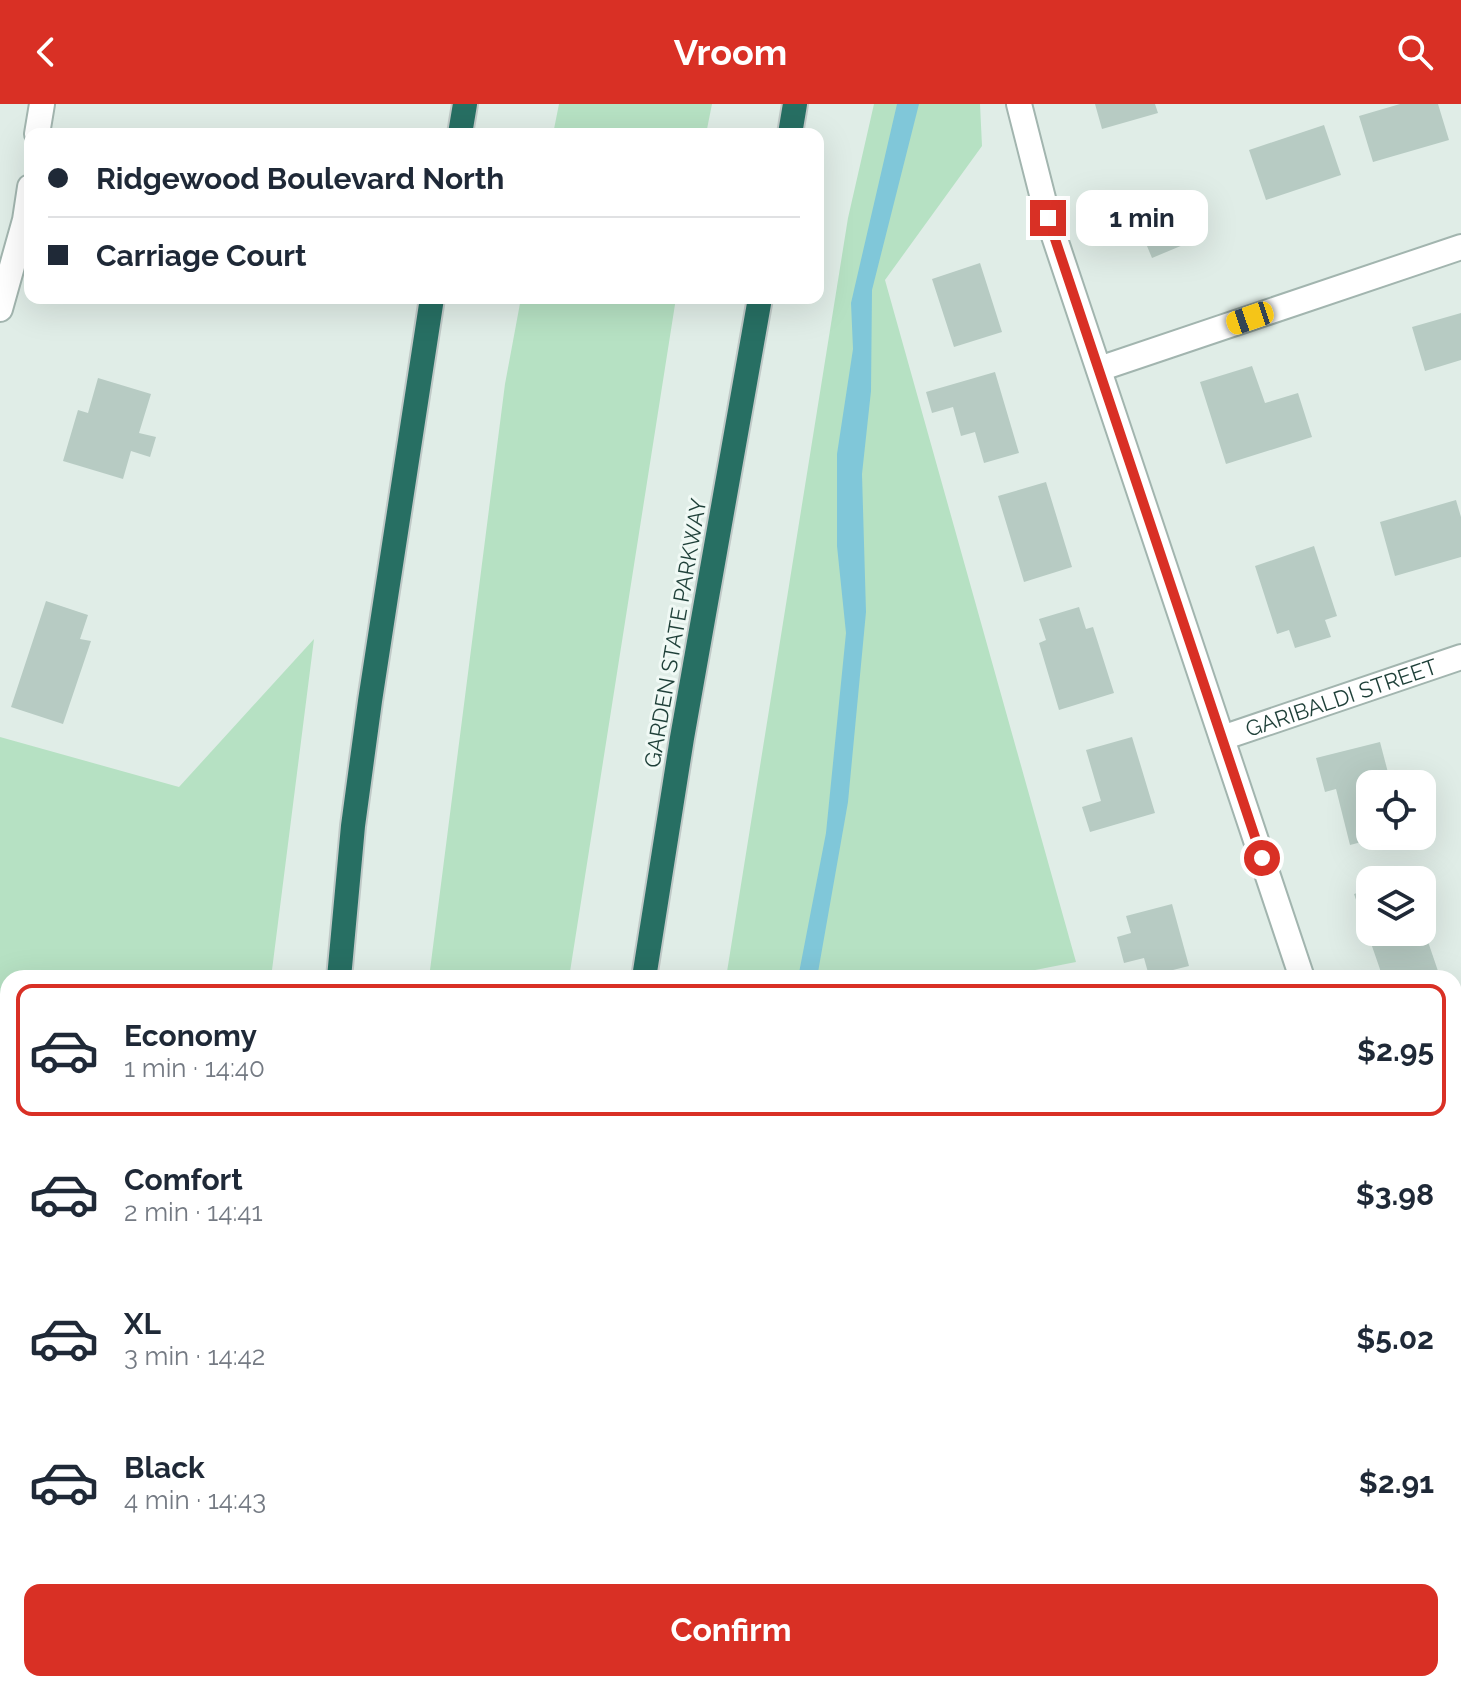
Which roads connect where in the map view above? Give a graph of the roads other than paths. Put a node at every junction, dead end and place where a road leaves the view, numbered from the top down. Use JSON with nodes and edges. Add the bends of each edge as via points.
{"nodes":[{"id":1,"x":42,"y":104,"type":"edge"},
{"id":2,"x":465,"y":104,"type":"edge"},
{"id":3,"x":795,"y":104,"type":"edge"},
{"id":4,"x":1019,"y":104,"type":"edge"},
{"id":5,"x":38,"y":128,"type":"edge"},
{"id":6,"x":461,"y":128,"type":"edge"},
{"id":7,"x":791,"y":128,"type":"edge"},
{"id":8,"x":24,"y":224,"type":"edge"},
{"id":9,"x":1461,"y":247,"type":"edge"},
{"id":10,"x":431,"y":304,"type":"edge"},
{"id":11,"x":759,"y":304,"type":"edge"},
{"id":12,"x":0,"y":309,"type":"edge"},
{"id":13,"x":1099,"y":369,"type":"junction"},
{"id":14,"x":1461,"y":657,"type":"edge"},
{"id":15,"x":1222,"y":738,"type":"junction"},
{"id":16,"x":340,"y":970,"type":"edge"},
{"id":17,"x":645,"y":970,"type":"edge"},
{"id":18,"x":1299,"y":970,"type":"edge"}],
"edges":[{"from":1,"to":5,"type":"street"},
{"from":2,"to":6,"type":"highway"},
{"from":3,"to":7,"type":"highway"},
{"from":4,"to":13,"type":"street","via":[[1048,218]]},
{"from":8,"to":12,"type":"street"},
{"from":9,"to":13,"type":"street"},
{"from":10,"to":16,"type":"highway","via":[[370,701]]},
{"from":11,"to":17,"type":"highway","name":"GARDEN STATE PARKWAY"},
{"from":13,"to":15,"type":"street"},
{"from":14,"to":15,"type":"street","name":"GARIBALDI STREET"},
{"from":15,"to":18,"type":"street"}]}
